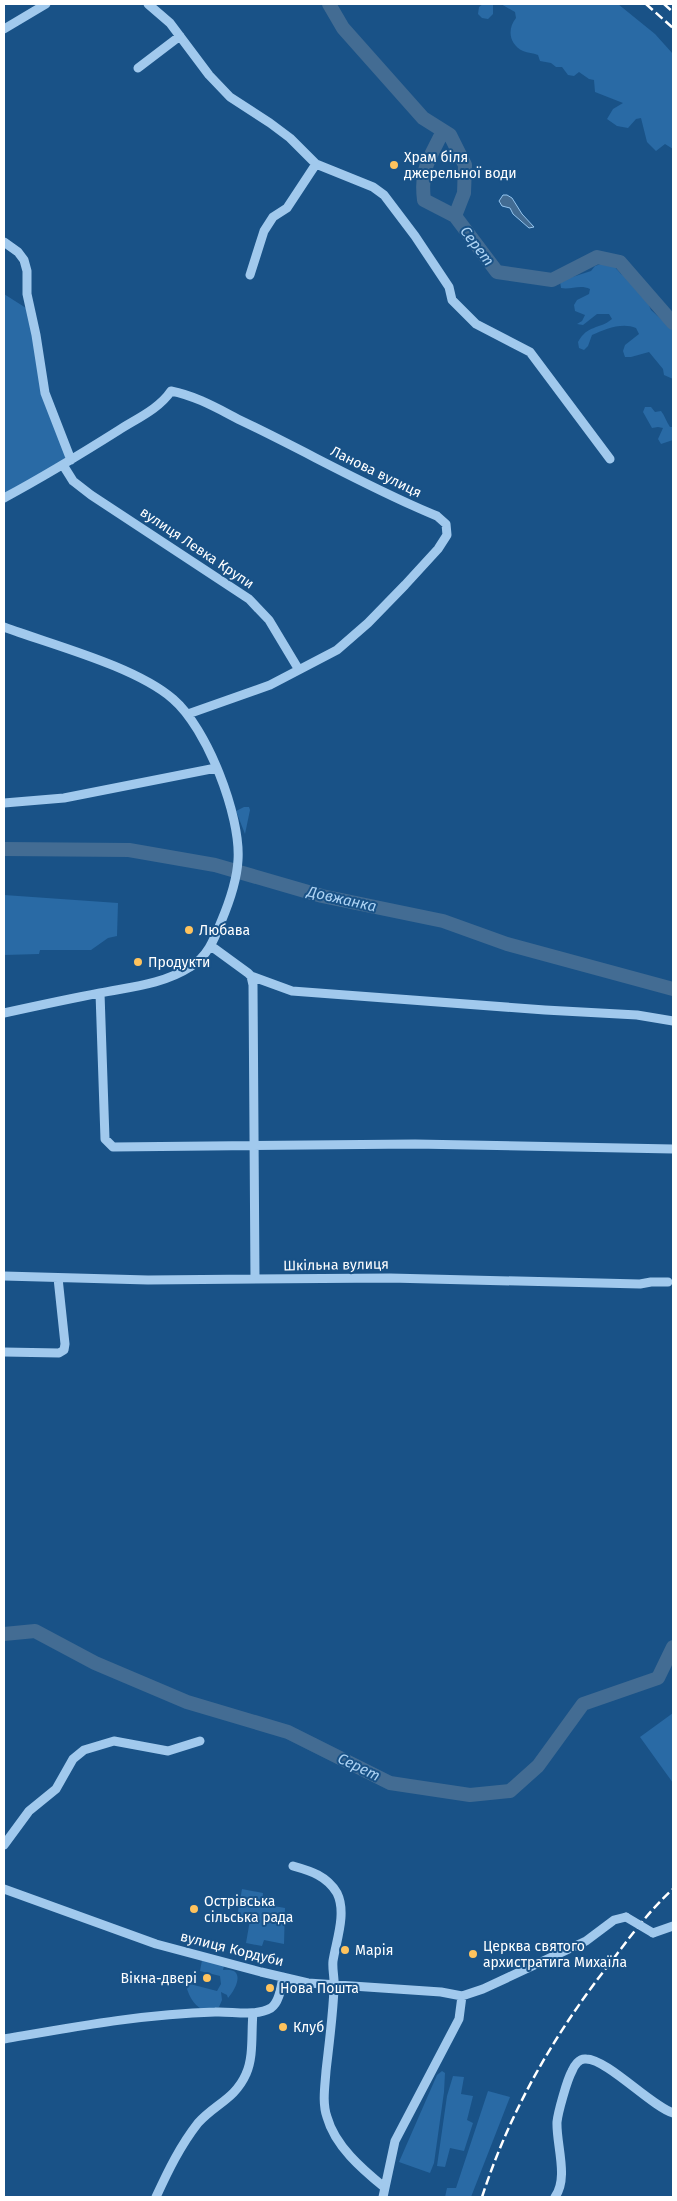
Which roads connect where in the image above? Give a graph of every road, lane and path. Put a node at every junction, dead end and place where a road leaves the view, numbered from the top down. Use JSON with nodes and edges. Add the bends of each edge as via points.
{"nodes":[{"id":1,"x":46,"y":4,"type":"edge"},
{"id":2,"x":148,"y":4,"type":"edge"},
{"id":3,"x":4,"y":29,"type":"edge"},
{"id":4,"x":180,"y":36,"type":"junction"},
{"id":5,"x":138,"y":68,"type":"dead end"},
{"id":6,"x":316,"y":164,"type":"junction"},
{"id":7,"x":4,"y":242,"type":"edge"},
{"id":8,"x":250,"y":275,"type":"dead end"},
{"id":9,"x":610,"y":459,"type":"dead end"},
{"id":10,"x":67,"y":462,"type":"junction"},
{"id":11,"x":4,"y":498,"type":"edge"},
{"id":12,"x":4,"y":627,"type":"edge"},
{"id":13,"x":299,"y":670,"type":"junction"},
{"id":14,"x":188,"y":714,"type":"junction"},
{"id":15,"x":216,"y":768,"type":"junction"},
{"id":16,"x":4,"y":803,"type":"edge"},
{"id":17,"x":211,"y":946,"type":"junction"},
{"id":18,"x":251,"y":976,"type":"junction"},
{"id":19,"x":100,"y":993,"type":"junction"},
{"id":20,"x":4,"y":1013,"type":"edge"},
{"id":21,"x":673,"y":1020,"type":"edge"},
{"id":22,"x":254,"y":1145,"type":"junction"},
{"id":23,"x":673,"y":1149,"type":"edge"},
{"id":24,"x":4,"y":1276,"type":"edge"},
{"id":25,"x":58,"y":1278,"type":"junction"},
{"id":26,"x":256,"y":1279,"type":"junction"},
{"id":27,"x":668,"y":1282,"type":"dead end"},
{"id":28,"x":4,"y":1352,"type":"edge"},
{"id":29,"x":200,"y":1741,"type":"dead end"},
{"id":30,"x":4,"y":1845,"type":"edge"},
{"id":31,"x":293,"y":1866,"type":"dead end"},
{"id":32,"x":4,"y":1889,"type":"edge"},
{"id":33,"x":673,"y":1926,"type":"edge"},
{"id":34,"x":282,"y":1977,"type":"junction"},
{"id":35,"x":335,"y":1985,"type":"junction"},
{"id":36,"x":462,"y":1996,"type":"junction"},
{"id":37,"x":253,"y":2013,"type":"junction"},
{"id":38,"x":4,"y":2040,"type":"edge"},
{"id":39,"x":673,"y":2102,"type":"edge"},
{"id":40,"x":671,"y":2112,"type":"edge"},
{"id":41,"x":384,"y":2187,"type":"junction"},
{"id":42,"x":156,"y":2197,"type":"edge"},
{"id":43,"x":383,"y":2197,"type":"edge"},
{"id":44,"x":555,"y":2197,"type":"edge"}],
"edges":[{"from":1,"to":3,"type":"street"},
{"from":2,"to":4,"type":"street"},
{"from":4,"to":5,"type":"street"},
{"from":4,"to":6,"type":"street","via":[[230,97],[270,122]]},
{"from":6,"to":8,"type":"street","via":[[287,208],[273,217],[264,231]]},
{"from":6,"to":9,"type":"street","via":[[373,187],[384,195],[449,287],[452,300],[476,324],[530,352]]},
{"from":7,"to":10,"type":"street","name":"вулиця Левка Крупи","via":[[24,260],[45,393]]},
{"from":10,"to":11,"type":"street","name":"Ланова вулиця"},
{"from":10,"to":13,"type":"street","name":"вулиця Левка Крупи","via":[[73,481],[91,495],[249,599],[269,620]]},
{"from":10,"to":13,"type":"street","name":"Ланова вулиця","via":[[148,412],[166,399],[170,391],[188,394],[437,516],[446,524],[448,534],[438,549],[368,623],[337,650]]},
{"from":12,"to":14,"type":"street","via":[[134,676],[172,698]]},
{"from":13,"to":14,"type":"street","name":"Ланова вулиця","via":[[270,685]]},
{"from":14,"to":15,"type":"street"},
{"from":15,"to":16,"type":"street","via":[[64,798]]},
{"from":15,"to":17,"type":"street","via":[[238,836],[238,861],[224,915]]},
{"from":17,"to":18,"type":"street"},
{"from":17,"to":19,"type":"street","via":[[191,967],[174,976]]},
{"from":18,"to":21,"type":"street","via":[[292,990]]},
{"from":18,"to":22,"type":"street"},
{"from":19,"to":20,"type":"street"},
{"from":19,"to":22,"type":"street","via":[[104,1124],[108,1143],[113,1147]]},
{"from":22,"to":23,"type":"street","via":[[415,1144]]},
{"from":22,"to":26,"type":"street"},
{"from":24,"to":25,"type":"street","name":"Шкільна вулиця"},
{"from":25,"to":26,"type":"street","name":"Шкільна вулиця"},
{"from":25,"to":28,"type":"street","via":[[64,1350],[59,1353]]},
{"from":26,"to":27,"type":"street","name":"Шкільна вулиця"},
{"from":29,"to":30,"type":"street","via":[[168,1752],[114,1741],[84,1750],[73,1759],[56,1789],[29,1811]]},
{"from":31,"to":35,"type":"street","via":[[316,1872],[338,1894],[341,1918],[333,1964]]},
{"from":32,"to":34,"type":"street","name":"вулиця Кордуби","via":[[156,1944]]},
{"from":33,"to":36,"type":"street","bridge":true,"via":[[653,1932],[626,1917],[614,1920],[586,1941],[554,1957]]},
{"from":34,"to":35,"type":"street","name":"вулиця Кордуби"},
{"from":34,"to":37,"type":"street","via":[[273,2006]]},
{"from":35,"to":36,"type":"street","name":"вулиця Кордуби"},
{"from":35,"to":41,"type":"street","via":[[324,2096],[326,2117],[351,2157]]},
{"from":36,"to":41,"type":"street","via":[[459,2019],[395,2142]]},
{"from":37,"to":38,"type":"street","via":[[162,2015]]},
{"from":37,"to":42,"type":"street","via":[[247,2073],[230,2098],[199,2122]]},
{"from":39,"to":40,"type":"street"},
{"from":40,"to":44,"type":"street","via":[[600,2064],[586,2058],[581,2060],[571,2073],[558,2114],[560,2185]]},
{"from":41,"to":43,"type":"street"}]}
